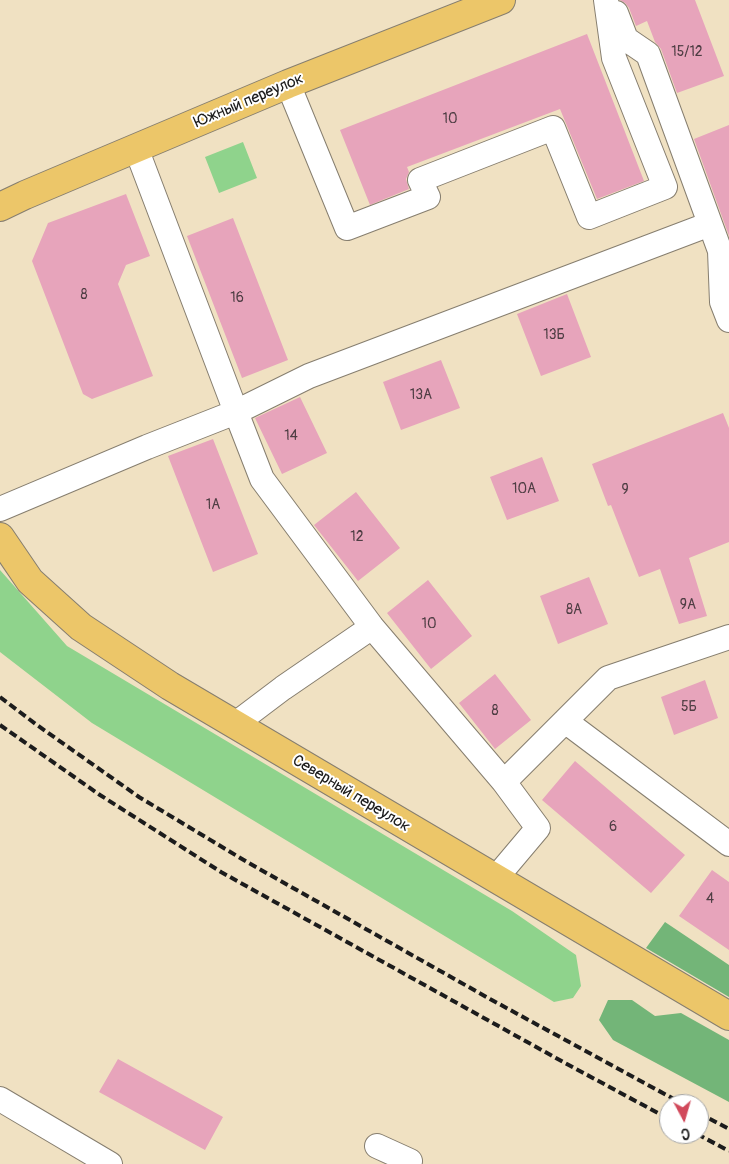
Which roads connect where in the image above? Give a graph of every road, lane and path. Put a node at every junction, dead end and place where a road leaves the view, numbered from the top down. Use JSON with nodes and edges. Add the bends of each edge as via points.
{"nodes":[{"id":1,"x":501,"y":0,"type":"edge"},
{"id":2,"x":606,"y":0,"type":"edge"},
{"id":3,"x":610,"y":0,"type":"edge"},
{"id":4,"x":288,"y":84,"type":"junction"},
{"id":5,"x":136,"y":148,"type":"junction"},
{"id":6,"x":0,"y":207,"type":"edge"},
{"id":7,"x":710,"y":224,"type":"junction"},
{"id":8,"x":729,"y":320,"type":"edge"},
{"id":9,"x":236,"y":412,"type":"junction"},
{"id":10,"x":0,"y":509,"type":"edge"},
{"id":11,"x":0,"y":537,"type":"edge"},
{"id":12,"x":372,"y":627,"type":"junction"},
{"id":13,"x":729,"y":637,"type":"edge"},
{"id":14,"x":565,"y":722,"type":"junction"},
{"id":15,"x":234,"y":725,"type":"junction"},
{"id":16,"x":504,"y":782,"type":"junction"},
{"id":17,"x":729,"y":844,"type":"edge"},
{"id":18,"x":496,"y":879,"type":"junction"},
{"id":19,"x":729,"y":1016,"type":"edge"},
{"id":20,"x":0,"y":1099,"type":"edge"},
{"id":21,"x":377,"y":1146,"type":"dead end"},
{"id":22,"x":110,"y":1164,"type":"edge"},
{"id":23,"x":408,"y":1164,"type":"edge"}],
"edges":[{"from":1,"to":4,"type":"main road","name":"Южный переулок"},
{"from":2,"to":4,"type":"street","via":[[614,58],[665,187],[589,217],[553,128],[420,180],[428,197],[347,228]]},
{"from":3,"to":7,"type":"street","via":[[626,40],[648,54]]},
{"from":4,"to":5,"type":"main road","name":"Южный переулок"},
{"from":5,"to":6,"type":"main road","name":"Южный переулок"},
{"from":5,"to":9,"type":"street"},
{"from":7,"to":8,"type":"street","via":[[720,252],[722,302]]},
{"from":7,"to":9,"type":"street","via":[[309,376]]},
{"from":9,"to":10,"type":"street"},
{"from":9,"to":12,"type":"street","via":[[262,479]]},
{"from":11,"to":15,"type":"main road","name":"Северный переулок","via":[[30,582],[80,627]]},
{"from":12,"to":15,"type":"street"},
{"from":12,"to":16,"type":"street"},
{"from":13,"to":14,"type":"street","via":[[608,678]]},
{"from":14,"to":16,"type":"street"},
{"from":14,"to":17,"type":"street"},
{"from":15,"to":18,"type":"main road","name":"Северный переулок"},
{"from":16,"to":18,"type":"street","via":[[538,828]]},
{"from":18,"to":19,"type":"main road","name":"Северный переулок"},
{"from":20,"to":22,"type":"street"},
{"from":21,"to":23,"type":"street","via":[[410,1161]]}]}
